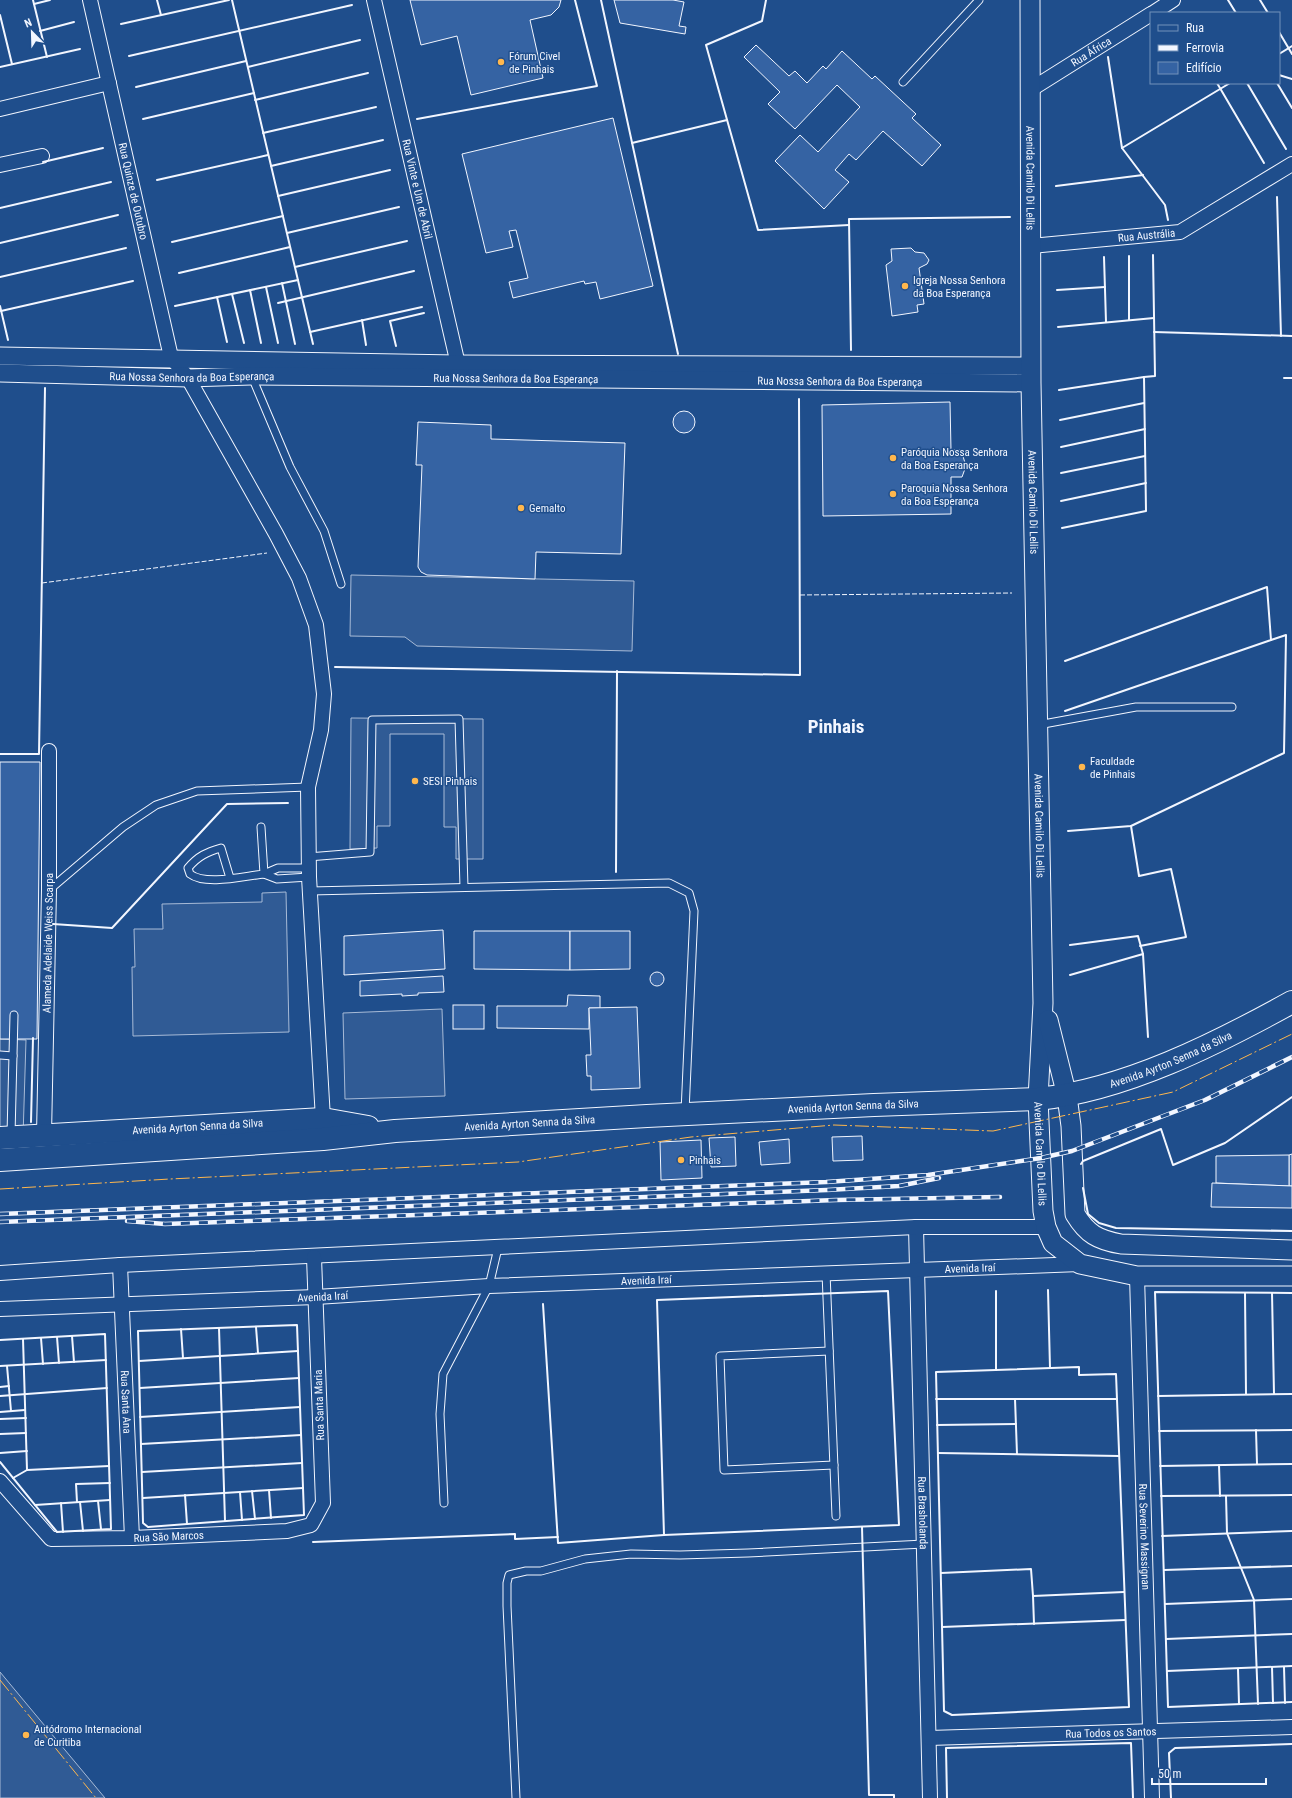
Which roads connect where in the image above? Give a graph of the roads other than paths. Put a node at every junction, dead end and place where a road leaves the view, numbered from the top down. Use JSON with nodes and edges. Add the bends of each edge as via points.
{"nodes":[{"id":1,"x":90,"y":0,"type":"edge"},
{"id":2,"x":374,"y":0,"type":"edge"},
{"id":3,"x":980,"y":0,"type":"edge"},
{"id":4,"x":1030,"y":0,"type":"edge"},
{"id":5,"x":1173,"y":0,"type":"edge"},
{"id":6,"x":1155,"y":12,"type":"edge"},
{"id":7,"x":1150,"y":15,"type":"edge"},
{"id":8,"x":903,"y":82,"type":"dead end"},
{"id":9,"x":109,"y":83,"type":"junction"},
{"id":10,"x":1030,"y":90,"type":"junction"},
{"id":11,"x":0,"y":109,"type":"edge"},
{"id":12,"x":42,"y":156,"type":"dead end"},
{"id":13,"x":1292,"y":164,"type":"edge"},
{"id":14,"x":0,"y":166,"type":"edge"},
{"id":15,"x":1031,"y":246,"type":"junction"},
{"id":16,"x":0,"y":356,"type":"edge"},
{"id":17,"x":171,"y":358,"type":"junction"},
{"id":18,"x":249,"y":368,"type":"junction"},
{"id":19,"x":459,"y":371,"type":"junction"},
{"id":20,"x":0,"y":374,"type":"edge"},
{"id":21,"x":1031,"y":375,"type":"junction"},
{"id":22,"x":188,"y":378,"type":"junction"},
{"id":23,"x":341,"y":584,"type":"dead end"},
{"id":24,"x":1232,"y":707,"type":"dead end"},
{"id":25,"x":1038,"y":725,"type":"junction"},
{"id":26,"x":48,"y":751,"type":"dead end"},
{"id":27,"x":308,"y":787,"type":"junction"},
{"id":28,"x":261,"y":827,"type":"dead end"},
{"id":29,"x":309,"y":873,"type":"junction"},
{"id":30,"x":264,"y":874,"type":"junction"},
{"id":31,"x":230,"y":878,"type":"junction"},
{"id":32,"x":464,"y":887,"type":"junction"},
{"id":33,"x":49,"y":890,"type":"junction"},
{"id":34,"x":1292,"y":1002,"type":"edge"},
{"id":35,"x":1043,"y":1004,"type":"junction"},
{"id":36,"x":14,"y":1015,"type":"dead end"},
{"id":37,"x":0,"y":1055,"type":"edge"},
{"id":38,"x":13,"y":1056,"type":"junction"},
{"id":39,"x":1067,"y":1096,"type":"junction"},
{"id":40,"x":1038,"y":1099,"type":"junction"},
{"id":41,"x":684,"y":1114,"type":"junction"},
{"id":42,"x":323,"y":1119,"type":"junction"},
{"id":43,"x":395,"y":1131,"type":"junction"},
{"id":44,"x":44,"y":1135,"type":"junction"},
{"id":45,"x":7,"y":1149,"type":"edge"},
{"id":46,"x":916,"y":1227,"type":"junction"},
{"id":47,"x":1046,"y":1227,"type":"junction"},
{"id":48,"x":498,"y":1248,"type":"junction"},
{"id":49,"x":1292,"y":1250,"type":"edge"},
{"id":50,"x":314,"y":1257,"type":"junction"},
{"id":51,"x":1080,"y":1264,"type":"junction"},
{"id":52,"x":120,"y":1266,"type":"junction"},
{"id":53,"x":917,"y":1270,"type":"junction"},
{"id":54,"x":0,"y":1273,"type":"edge"},
{"id":55,"x":826,"y":1273,"type":"junction"},
{"id":56,"x":1137,"y":1276,"type":"junction"},
{"id":57,"x":1292,"y":1276,"type":"edge"},
{"id":58,"x":489,"y":1286,"type":"junction"},
{"id":59,"x":316,"y":1297,"type":"junction"},
{"id":60,"x":121,"y":1304,"type":"junction"},
{"id":61,"x":0,"y":1309,"type":"edge"},
{"id":62,"x":829,"y":1351,"type":"junction"},
{"id":63,"x":834,"y":1465,"type":"junction"},
{"id":64,"x":0,"y":1481,"type":"edge"},
{"id":65,"x":444,"y":1503,"type":"dead end"},
{"id":66,"x":836,"y":1516,"type":"dead end"},
{"id":67,"x":287,"y":1531,"type":"joint"},
{"id":68,"x":132,"y":1538,"type":"junction"},
{"id":69,"x":924,"y":1544,"type":"junction"},
{"id":70,"x":1292,"y":1727,"type":"edge"},
{"id":71,"x":1150,"y":1730,"type":"junction"},
{"id":72,"x":929,"y":1738,"type":"junction"},
{"id":73,"x":516,"y":1798,"type":"edge"},
{"id":74,"x":930,"y":1798,"type":"edge"},
{"id":75,"x":1152,"y":1798,"type":"edge"}],
"edges":[{"from":1,"to":9,"type":"street","name":"Rua Quinze de Outubro"},
{"from":2,"to":19,"type":"street","name":"Rua Vinte e Um de Abril"},
{"from":3,"to":8,"type":"lane"},
{"from":4,"to":10,"type":"main road","name":"Avenida Camilo Di Lellis"},
{"from":5,"to":6,"type":"street","name":"Rua África"},
{"from":7,"to":10,"type":"street","name":"Rua África"},
{"from":9,"to":11,"type":"street"},
{"from":9,"to":17,"type":"street","name":"Rua Quinze de Outubro"},
{"from":10,"to":15,"type":"main road","name":"Avenida Camilo Di Lellis"},
{"from":12,"to":14,"type":"street"},
{"from":13,"to":15,"type":"street","name":"Rua Austrália","via":[[1180,232]]},
{"from":15,"to":21,"type":"main road","name":"Avenida Camilo Di Lellis"},
{"from":16,"to":17,"type":"street","name":"Rua Nossa Senhora da Boa Esperança"},
{"from":17,"to":18,"type":"street","name":"Rua Nossa Senhora da Boa Esperança"},
{"from":17,"to":22,"type":"street","name":"Rua Quinze de Outubro"},
{"from":18,"to":19,"type":"street","name":"Rua Nossa Senhora da Boa Esperança"},
{"from":18,"to":22,"type":"street","name":"Rua Nossa Senhora da Boa Esperança"},
{"from":18,"to":23,"type":"lane","via":[[290,467],[324,531]]},
{"from":19,"to":21,"type":"street","name":"Rua Nossa Senhora da Boa Esperança"},
{"from":20,"to":22,"type":"street","name":"Rua Nossa Senhora da Boa Esperança"},
{"from":21,"to":25,"type":"main road","name":"Avenida Camilo Di Lellis"},
{"from":22,"to":27,"type":"street","name":"Rua Quinze de Outubro","via":[[299,578],[316,625],[324,694],[321,730]]},
{"from":24,"to":25,"type":"lane","via":[[1136,707]]},
{"from":25,"to":35,"type":"main road","name":"Avenida Camilo Di Lellis"},
{"from":26,"to":33,"type":"street","name":"Alameda Adelaide Weiss Scarpa"},
{"from":27,"to":29,"type":"street","name":"Rua Quinze de Outubro"},
{"from":27,"to":33,"type":"lane","via":[[197,791],[156,805],[123,827]]},
{"from":28,"to":30,"type":"lane"},
{"from":29,"to":30,"type":"lane","via":[[278,878]]},
{"from":29,"to":30,"type":"lane","via":[[278,868]]},
{"from":29,"to":32,"type":"lane"},
{"from":29,"to":32,"type":"lane","via":[[370,852],[372,720],[459,719]]},
{"from":29,"to":42,"type":"street","name":"Rua Quinze de Outubro"},
{"from":30,"to":31,"type":"lane"},
{"from":31,"to":31,"type":"lane","via":[[195,878],[188,868],[196,858],[221,848]]},
{"from":32,"to":41,"type":"lane","via":[[669,883],[689,893],[694,911]]},
{"from":33,"to":44,"type":"street","name":"Alameda Adelaide Weiss Scarpa"},
{"from":34,"to":39,"type":"main road","name":"Avenida Ayrton Senna da Silva","via":[[1221,1040],[1171,1062]]},
{"from":35,"to":39,"type":"main road","name":"Avenida Camilo Di Lellis"},
{"from":35,"to":40,"type":"main road","name":"Avenida Camilo Di Lellis"},
{"from":36,"to":38,"type":"lane"},
{"from":37,"to":38,"type":"lane"},
{"from":38,"to":45,"type":"lane"},
{"from":39,"to":40,"type":"main road","name":"Avenida Ayrton Senna da Silva"},
{"from":39,"to":49,"type":"main road","name":"Avenida Camilo Di Lellis","via":[[1075,1214],[1082,1226],[1093,1235],[1121,1244]]},
{"from":40,"to":41,"type":"main road","name":"Avenida Ayrton Senna da Silva"},
{"from":40,"to":47,"type":"main road","name":"Avenida Camilo Di Lellis","via":[[1043,1212]]},
{"from":41,"to":43,"type":"main road","name":"Avenida Ayrton Senna da Silva"},
{"from":42,"to":43,"type":"main road","name":"Avenida Ayrton Senna da Silva"},
{"from":42,"to":44,"type":"main road","name":"Avenida Ayrton Senna da Silva"},
{"from":43,"to":45,"type":"main road","name":"Avenida Ayrton Senna da Silva","via":[[323,1139]]},
{"from":44,"to":45,"type":"main road","name":"Avenida Ayrton Senna da Silva"},
{"from":46,"to":47,"type":"street"},
{"from":46,"to":48,"type":"street"},
{"from":46,"to":53,"type":"street","name":"Rua Brasholanda"},
{"from":47,"to":51,"type":"main road","name":"Avenida Camilo Di Lellis","via":[[1054,1243]]},
{"from":48,"to":50,"type":"street"},
{"from":48,"to":58,"type":"lane"},
{"from":50,"to":52,"type":"street"},
{"from":50,"to":59,"type":"street","name":"Rua Santa Maria"},
{"from":51,"to":53,"type":"street","name":"Avenida Iraí"},
{"from":51,"to":56,"type":"main road","name":"Avenida Iraí"},
{"from":52,"to":54,"type":"street"},
{"from":52,"to":60,"type":"street","name":"Rua Santa Ana"},
{"from":53,"to":55,"type":"street","name":"Avenida Iraí"},
{"from":53,"to":69,"type":"street","name":"Rua Brasholanda"},
{"from":55,"to":58,"type":"street","name":"Avenida Iraí"},
{"from":55,"to":62,"type":"lane"},
{"from":56,"to":57,"type":"main road","name":"Avenida Iraí"},
{"from":56,"to":71,"type":"street","name":"Rua Severino Massignan"},
{"from":58,"to":59,"type":"street","name":"Avenida Iraí"},
{"from":58,"to":65,"type":"lane","via":[[443,1374],[440,1414]]},
{"from":59,"to":60,"type":"street","name":"Avenida Iraí"},
{"from":59,"to":67,"type":"street","name":"Rua Santa Maria","via":[[323,1503],[311,1525]]},
{"from":60,"to":61,"type":"street","name":"Avenida Iraí"},
{"from":60,"to":68,"type":"street","name":"Rua Santa Ana"},
{"from":62,"to":63,"type":"lane"},
{"from":62,"to":63,"type":"lane","via":[[720,1356],[724,1470]]},
{"from":63,"to":66,"type":"lane"},
{"from":64,"to":68,"type":"street","name":"Rua São Marcos","via":[[51,1539]]},
{"from":67,"to":68,"type":"street","name":"Rua São Marcos"},
{"from":69,"to":72,"type":"street","name":"Rua Brasholanda"},
{"from":69,"to":73,"type":"lane","via":[[718,1554],[631,1554],[584,1559],[541,1571],[509,1575],[507,1606]]},
{"from":70,"to":71,"type":"street","name":"Rua Todos os Santos"},
{"from":71,"to":72,"type":"street","name":"Rua Todos os Santos"},
{"from":71,"to":75,"type":"street","name":"Rua Severino Massignan"},
{"from":72,"to":74,"type":"street","name":"Rua Brasholanda"}]}
